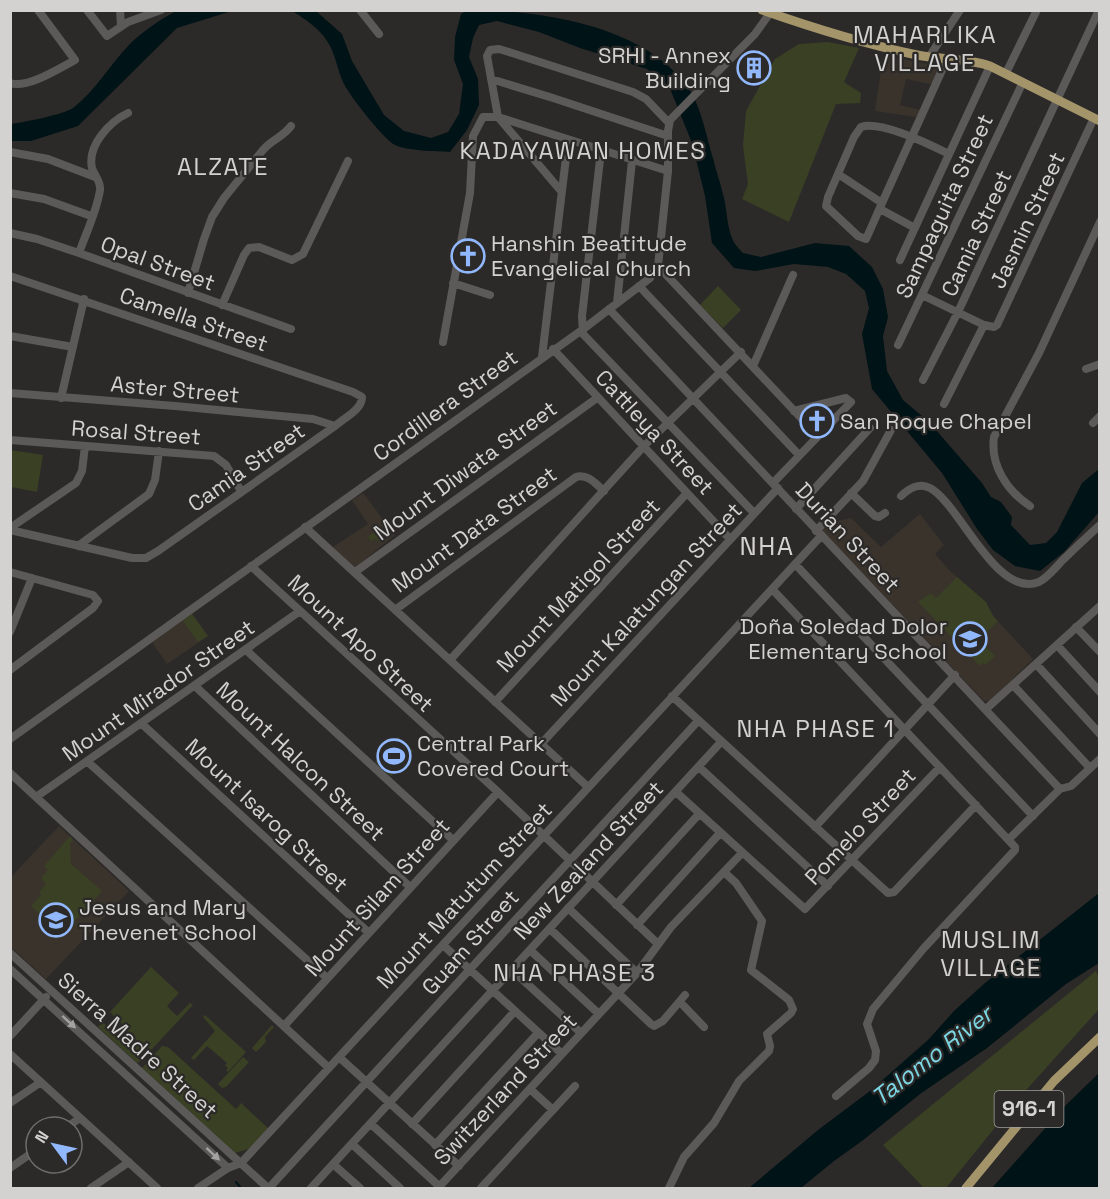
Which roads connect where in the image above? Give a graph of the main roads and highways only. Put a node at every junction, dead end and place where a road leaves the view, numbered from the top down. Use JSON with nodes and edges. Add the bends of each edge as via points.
{"nodes":[{"id":1,"x":766,"y":12,"type":"edge"},
{"id":2,"x":782,"y":14,"type":"edge"},
{"id":3,"x":1097,"y":119,"type":"edge"},
{"id":4,"x":1100,"y":1037,"type":"edge"},
{"id":5,"x":966,"y":1188,"type":"edge"}],
"edges":[{"from":1,"to":2,"type":"main road"},
{"from":2,"to":3,"type":"main road","via":[[870,43],[990,66]]},
{"from":4,"to":5,"type":"main road","number":"916-1","via":[[1054,1080]]}]}
